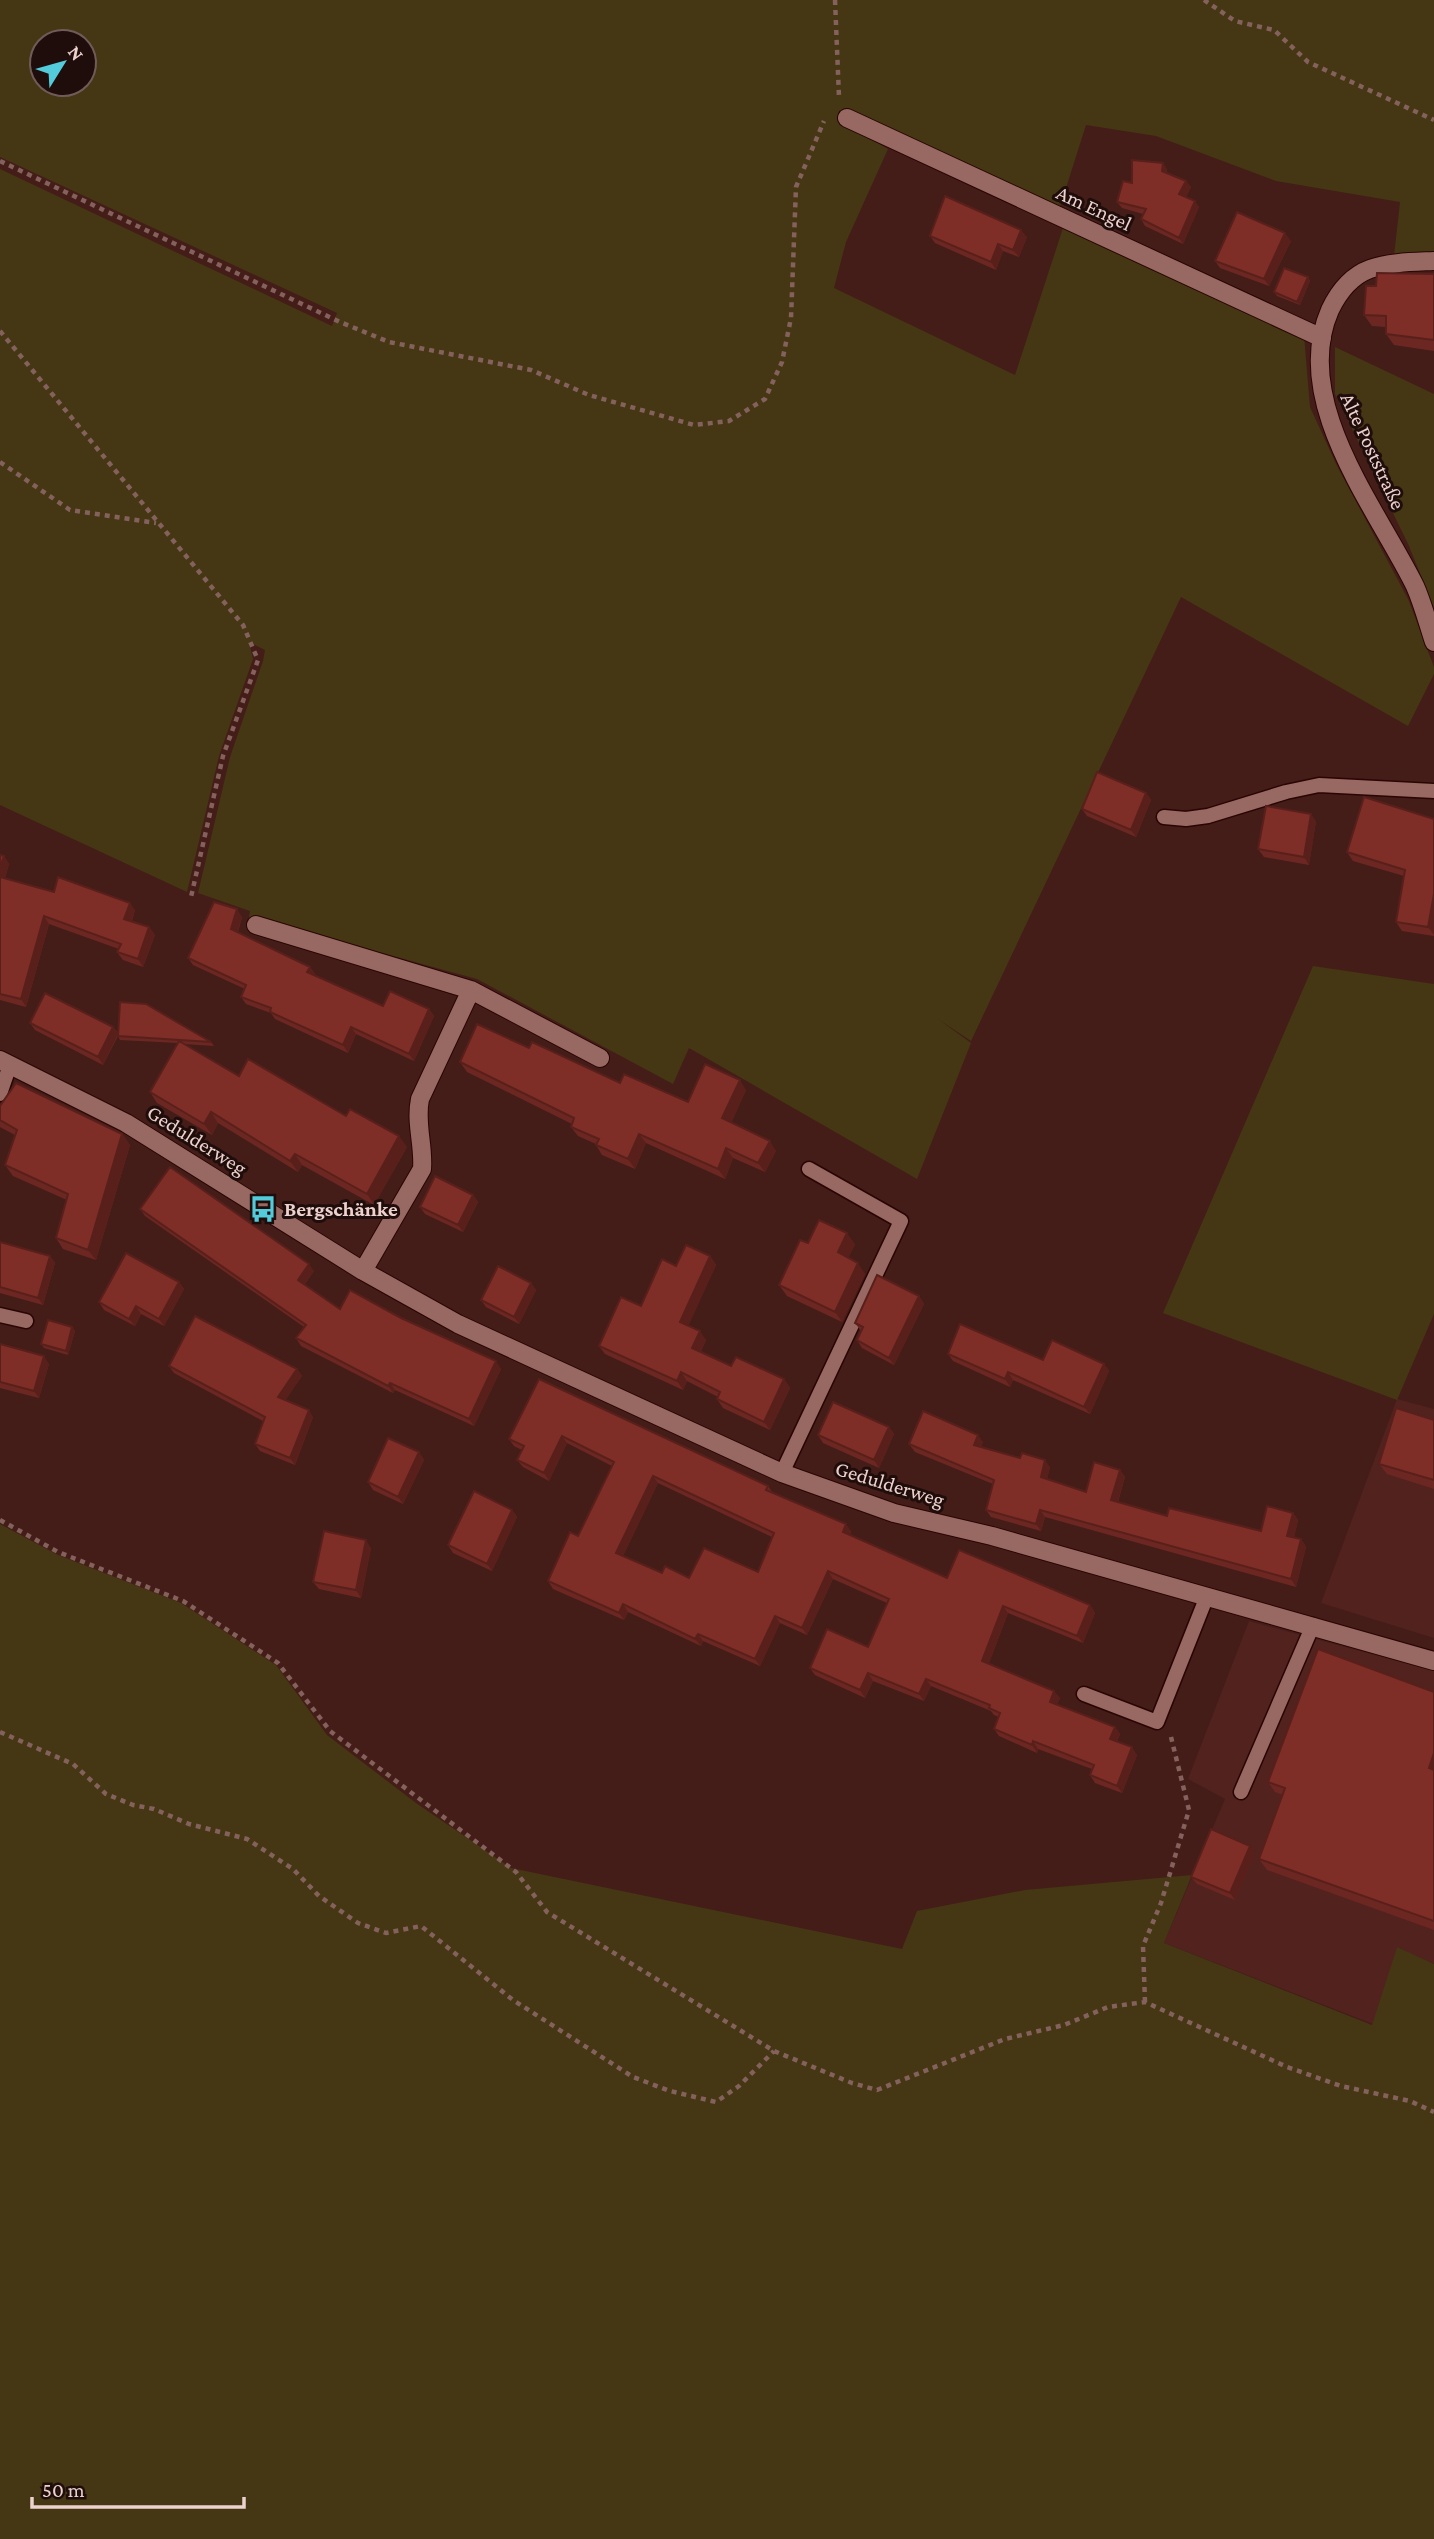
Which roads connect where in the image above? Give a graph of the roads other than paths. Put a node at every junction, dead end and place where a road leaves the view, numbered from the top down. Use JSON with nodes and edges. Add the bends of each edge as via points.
{"nodes":[{"id":1,"x":847,"y":118,"type":"road end"},
{"id":2,"x":1434,"y":261,"type":"edge"},
{"id":3,"x":1322,"y":338,"type":"junction"},
{"id":4,"x":1434,"y":642,"type":"edge"},
{"id":5,"x":1434,"y":791,"type":"edge"},
{"id":6,"x":1164,"y":817,"type":"dead end"},
{"id":7,"x":256,"y":925,"type":"dead end"},
{"id":8,"x":471,"y":990,"type":"junction"},
{"id":9,"x":600,"y":1058,"type":"dead end"},
{"id":10,"x":5,"y":1062,"type":"edge"},
{"id":11,"x":0,"y":1094,"type":"edge"},
{"id":12,"x":809,"y":1169,"type":"dead end"},
{"id":13,"x":363,"y":1271,"type":"junction"},
{"id":14,"x":0,"y":1315,"type":"edge"},
{"id":15,"x":26,"y":1321,"type":"dead end"},
{"id":16,"x":782,"y":1473,"type":"junction"},
{"id":17,"x":1208,"y":1596,"type":"junction"},
{"id":18,"x":1313,"y":1625,"type":"junction"},
{"id":19,"x":1434,"y":1661,"type":"edge"},
{"id":20,"x":1084,"y":1694,"type":"dead end"},
{"id":21,"x":1241,"y":1792,"type":"dead end"}],
"edges":[{"from":1,"to":3,"type":"street","name":"Am Engel"},
{"from":2,"to":3,"type":"street","name":"Alte Poststraße","via":[[1378,267],[1348,282],[1334,302]]},
{"from":3,"to":4,"type":"street","name":"Alte Poststraße","via":[[1320,391],[1331,422],[1417,590]]},
{"from":5,"to":6,"type":"lane","via":[[1319,785],[1209,816]]},
{"from":7,"to":8,"type":"street"},
{"from":8,"to":9,"type":"street"},
{"from":8,"to":13,"type":"street","via":[[419,1099],[422,1169]]},
{"from":10,"to":11,"type":"lane"},
{"from":10,"to":13,"type":"street","name":"Gedulderweg","via":[[126,1123]]},
{"from":12,"to":16,"type":"lane","via":[[901,1221]]},
{"from":13,"to":16,"type":"street","name":"Gedulderweg","via":[[458,1324]]},
{"from":14,"to":15,"type":"lane"},
{"from":16,"to":17,"type":"street","name":"Gedulderweg","via":[[894,1513]]},
{"from":17,"to":18,"type":"street","name":"Gedulderweg"},
{"from":17,"to":20,"type":"lane","via":[[1157,1722]]},
{"from":18,"to":19,"type":"street","name":"Gedulderweg"},
{"from":18,"to":21,"type":"lane"}]}
